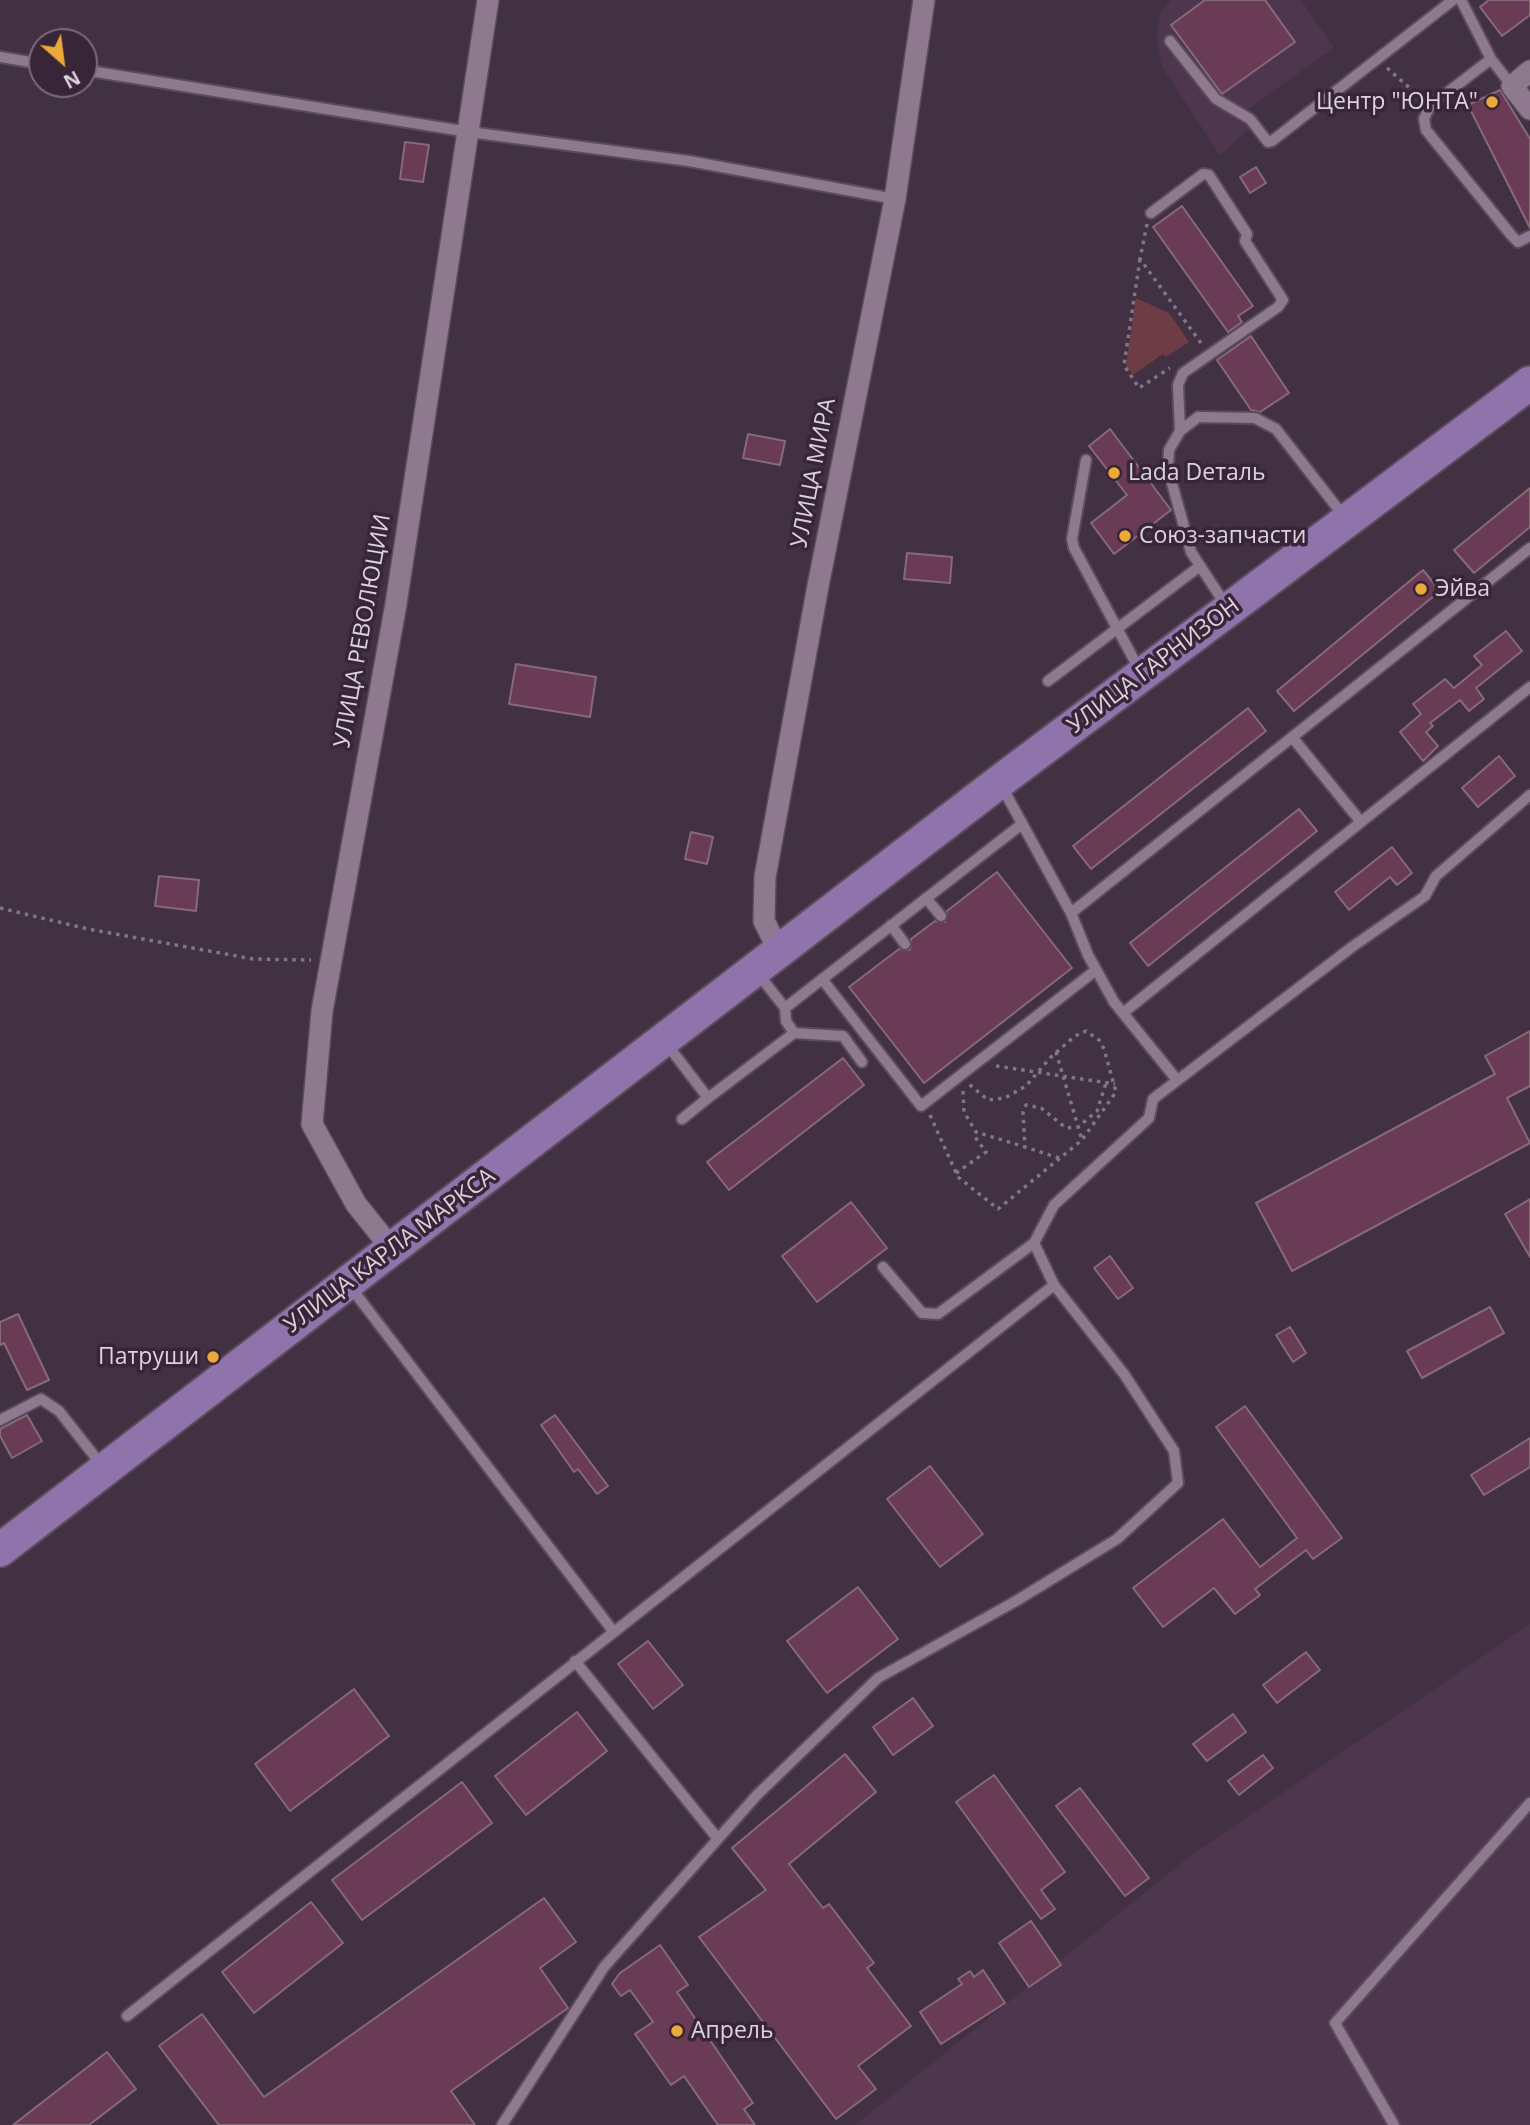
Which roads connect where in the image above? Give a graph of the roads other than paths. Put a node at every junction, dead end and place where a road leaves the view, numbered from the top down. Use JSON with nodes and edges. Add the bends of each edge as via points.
{"nodes":[{"id":1,"x":488,"y":0,"type":"edge"},
{"id":2,"x":924,"y":0,"type":"edge"},
{"id":3,"x":1453,"y":0,"type":"edge"},
{"id":4,"x":1461,"y":0,"type":"edge"},
{"id":5,"x":1170,"y":41,"type":"dead end"},
{"id":6,"x":0,"y":57,"type":"edge"},
{"id":7,"x":1492,"y":59,"type":"junction"},
{"id":8,"x":28,"y":62,"type":"edge"},
{"id":9,"x":1530,"y":71,"type":"edge"},
{"id":10,"x":98,"y":72,"type":"edge"},
{"id":11,"x":1512,"y":86,"type":"junction"},
{"id":12,"x":1530,"y":109,"type":"edge"},
{"id":13,"x":469,"y":132,"type":"junction"},
{"id":14,"x":894,"y":199,"type":"junction"},
{"id":15,"x":1151,"y":213,"type":"road end"},
{"id":16,"x":1530,"y":236,"type":"edge"},
{"id":17,"x":1530,"y":383,"type":"edge"},
{"id":18,"x":1180,"y":431,"type":"junction"},
{"id":19,"x":1086,"y":460,"type":"dead end"},
{"id":20,"x":1346,"y":520,"type":"junction"},
{"id":21,"x":1530,"y":548,"type":"edge"},
{"id":22,"x":1200,"y":566,"type":"junction"},
{"id":23,"x":1229,"y":610,"type":"junction"},
{"id":24,"x":1117,"y":627,"type":"junction"},
{"id":25,"x":1142,"y":675,"type":"junction"},
{"id":26,"x":1048,"y":681,"type":"dead end"},
{"id":27,"x":1530,"y":687,"type":"edge"},
{"id":28,"x":1292,"y":737,"type":"junction"},
{"id":29,"x":999,"y":782,"type":"junction"},
{"id":30,"x":1530,"y":795,"type":"edge"},
{"id":31,"x":1361,"y":822,"type":"junction"},
{"id":32,"x":1022,"y":824,"type":"junction"},
{"id":33,"x":926,"y":898,"type":"junction"},
{"id":34,"x":1071,"y":913,"type":"junction"},
{"id":35,"x":941,"y":916,"type":"dead end"},
{"id":36,"x":891,"y":925,"type":"junction"},
{"id":37,"x":905,"y":944,"type":"dead end"},
{"id":38,"x":768,"y":962,"type":"junction"},
{"id":39,"x":1096,"y":970,"type":"junction"},
{"id":40,"x":822,"y":979,"type":"junction"},
{"id":41,"x":785,"y":1008,"type":"junction"},
{"id":42,"x":1123,"y":1013,"type":"junction"},
{"id":43,"x":794,"y":1033,"type":"junction"},
{"id":44,"x":665,"y":1041,"type":"junction"},
{"id":45,"x":862,"y":1062,"type":"dead end"},
{"id":46,"x":1177,"y":1080,"type":"junction"},
{"id":47,"x":708,"y":1098,"type":"junction"},
{"id":48,"x":682,"y":1119,"type":"dead end"},
{"id":49,"x":1034,"y":1243,"type":"junction"},
{"id":50,"x":392,"y":1249,"type":"junction"},
{"id":51,"x":883,"y":1267,"type":"dead end"},
{"id":52,"x":347,"y":1282,"type":"junction"},
{"id":53,"x":1054,"y":1285,"type":"junction"},
{"id":54,"x":0,"y":1420,"type":"edge"},
{"id":55,"x":105,"y":1469,"type":"junction"},
{"id":56,"x":0,"y":1550,"type":"edge"},
{"id":57,"x":612,"y":1631,"type":"junction"},
{"id":58,"x":575,"y":1661,"type":"junction"},
{"id":59,"x":1530,"y":1803,"type":"edge"},
{"id":60,"x":718,"y":1839,"type":"junction"},
{"id":61,"x":127,"y":2016,"type":"dead end"},
{"id":62,"x":502,"y":2125,"type":"edge"},
{"id":63,"x":1394,"y":2125,"type":"edge"}],
"edges":[{"from":1,"to":13,"type":"street","name":"УЛИЦА РЕВОЛЮЦИИ"},
{"from":2,"to":14,"type":"street","name":"УЛИЦА МИРА"},
{"from":3,"to":5,"type":"lane","via":[[1268,142],[1250,119],[1216,99]]},
{"from":4,"to":7,"type":"lane"},
{"from":6,"to":8,"type":"lane"},
{"from":7,"to":11,"type":"lane"},
{"from":7,"to":16,"type":"lane","via":[[1430,106],[1424,118],[1426,130],[1512,236],[1518,242]]},
{"from":9,"to":11,"type":"street"},
{"from":10,"to":13,"type":"lane"},
{"from":11,"to":12,"type":"street"},
{"from":13,"to":14,"type":"lane","via":[[689,161]]},
{"from":13,"to":50,"type":"street","name":"УЛИЦА РЕВОЛЮЦИИ","via":[[396,604],[322,1011],[312,1124],[356,1204]]},
{"from":14,"to":38,"type":"street","name":"УЛИЦА МИРА","via":[[765,877]]},
{"from":15,"to":18,"type":"lane","via":[[1203,174],[1209,175],[1283,300],[1183,373],[1178,385]]},
{"from":17,"to":20,"type":"main road","name":"УЛИЦА ГАРНИЗОН"},
{"from":18,"to":20,"type":"lane","via":[[1198,417],[1255,418],[1276,429]]},
{"from":18,"to":22,"type":"lane","via":[[1169,450],[1168,469],[1180,521]]},
{"from":19,"to":24,"type":"lane","via":[[1072,539]]},
{"from":20,"to":23,"type":"main road","name":"УЛИЦА ГАРНИЗОН"},
{"from":21,"to":28,"type":"lane"},
{"from":22,"to":23,"type":"lane"},
{"from":22,"to":24,"type":"lane"},
{"from":23,"to":25,"type":"main road","name":"УЛИЦА ГАРНИЗОН"},
{"from":24,"to":25,"type":"lane"},
{"from":24,"to":26,"type":"lane"},
{"from":25,"to":29,"type":"main road","name":"УЛИЦА ГАРНИЗОН"},
{"from":27,"to":31,"type":"lane"},
{"from":28,"to":31,"type":"lane"},
{"from":28,"to":34,"type":"lane"},
{"from":29,"to":32,"type":"lane"},
{"from":29,"to":38,"type":"main road","name":"УЛИЦА ГАРНИЗОН"},
{"from":30,"to":46,"type":"lane","via":[[1436,876],[1425,896]]},
{"from":31,"to":42,"type":"lane"},
{"from":32,"to":33,"type":"lane"},
{"from":32,"to":34,"type":"lane"},
{"from":33,"to":35,"type":"lane"},
{"from":33,"to":36,"type":"lane"},
{"from":34,"to":39,"type":"lane"},
{"from":36,"to":37,"type":"lane"},
{"from":36,"to":40,"type":"lane"},
{"from":38,"to":41,"type":"lane"},
{"from":38,"to":44,"type":"main road","name":"УЛИЦА КАРЛА МАРКСА"},
{"from":39,"to":40,"type":"lane","via":[[921,1106]]},
{"from":39,"to":42,"type":"lane"},
{"from":40,"to":41,"type":"lane"},
{"from":41,"to":43,"type":"lane"},
{"from":42,"to":46,"type":"lane"},
{"from":43,"to":45,"type":"lane","via":[[843,1036]]},
{"from":43,"to":47,"type":"lane"},
{"from":44,"to":47,"type":"lane"},
{"from":44,"to":50,"type":"main road","name":"УЛИЦА КАРЛА МАРКСА"},
{"from":46,"to":49,"type":"lane","via":[[1153,1099],[1149,1118],[1054,1205]]},
{"from":47,"to":48,"type":"lane"},
{"from":49,"to":51,"type":"lane","via":[[938,1314],[922,1313]]},
{"from":49,"to":53,"type":"lane"},
{"from":50,"to":52,"type":"main road","name":"УЛИЦА КАРЛА МАРКСА"},
{"from":52,"to":55,"type":"main road","name":"УЛИЦА КАРЛА МАРКСА"},
{"from":52,"to":57,"type":"lane"},
{"from":53,"to":57,"type":"lane"},
{"from":53,"to":60,"type":"lane","via":[[1124,1374],[1174,1451],[1178,1483],[1117,1539],[878,1678]]},
{"from":54,"to":55,"type":"lane","via":[[41,1399],[59,1411]]},
{"from":55,"to":56,"type":"main road","name":"УЛИЦА КАРЛА МАРКСА"},
{"from":57,"to":58,"type":"lane"},
{"from":58,"to":60,"type":"lane"},
{"from":58,"to":61,"type":"lane"},
{"from":59,"to":63,"type":"lane","via":[[1335,2023]]},
{"from":60,"to":62,"type":"lane","via":[[604,1966]]}]}
